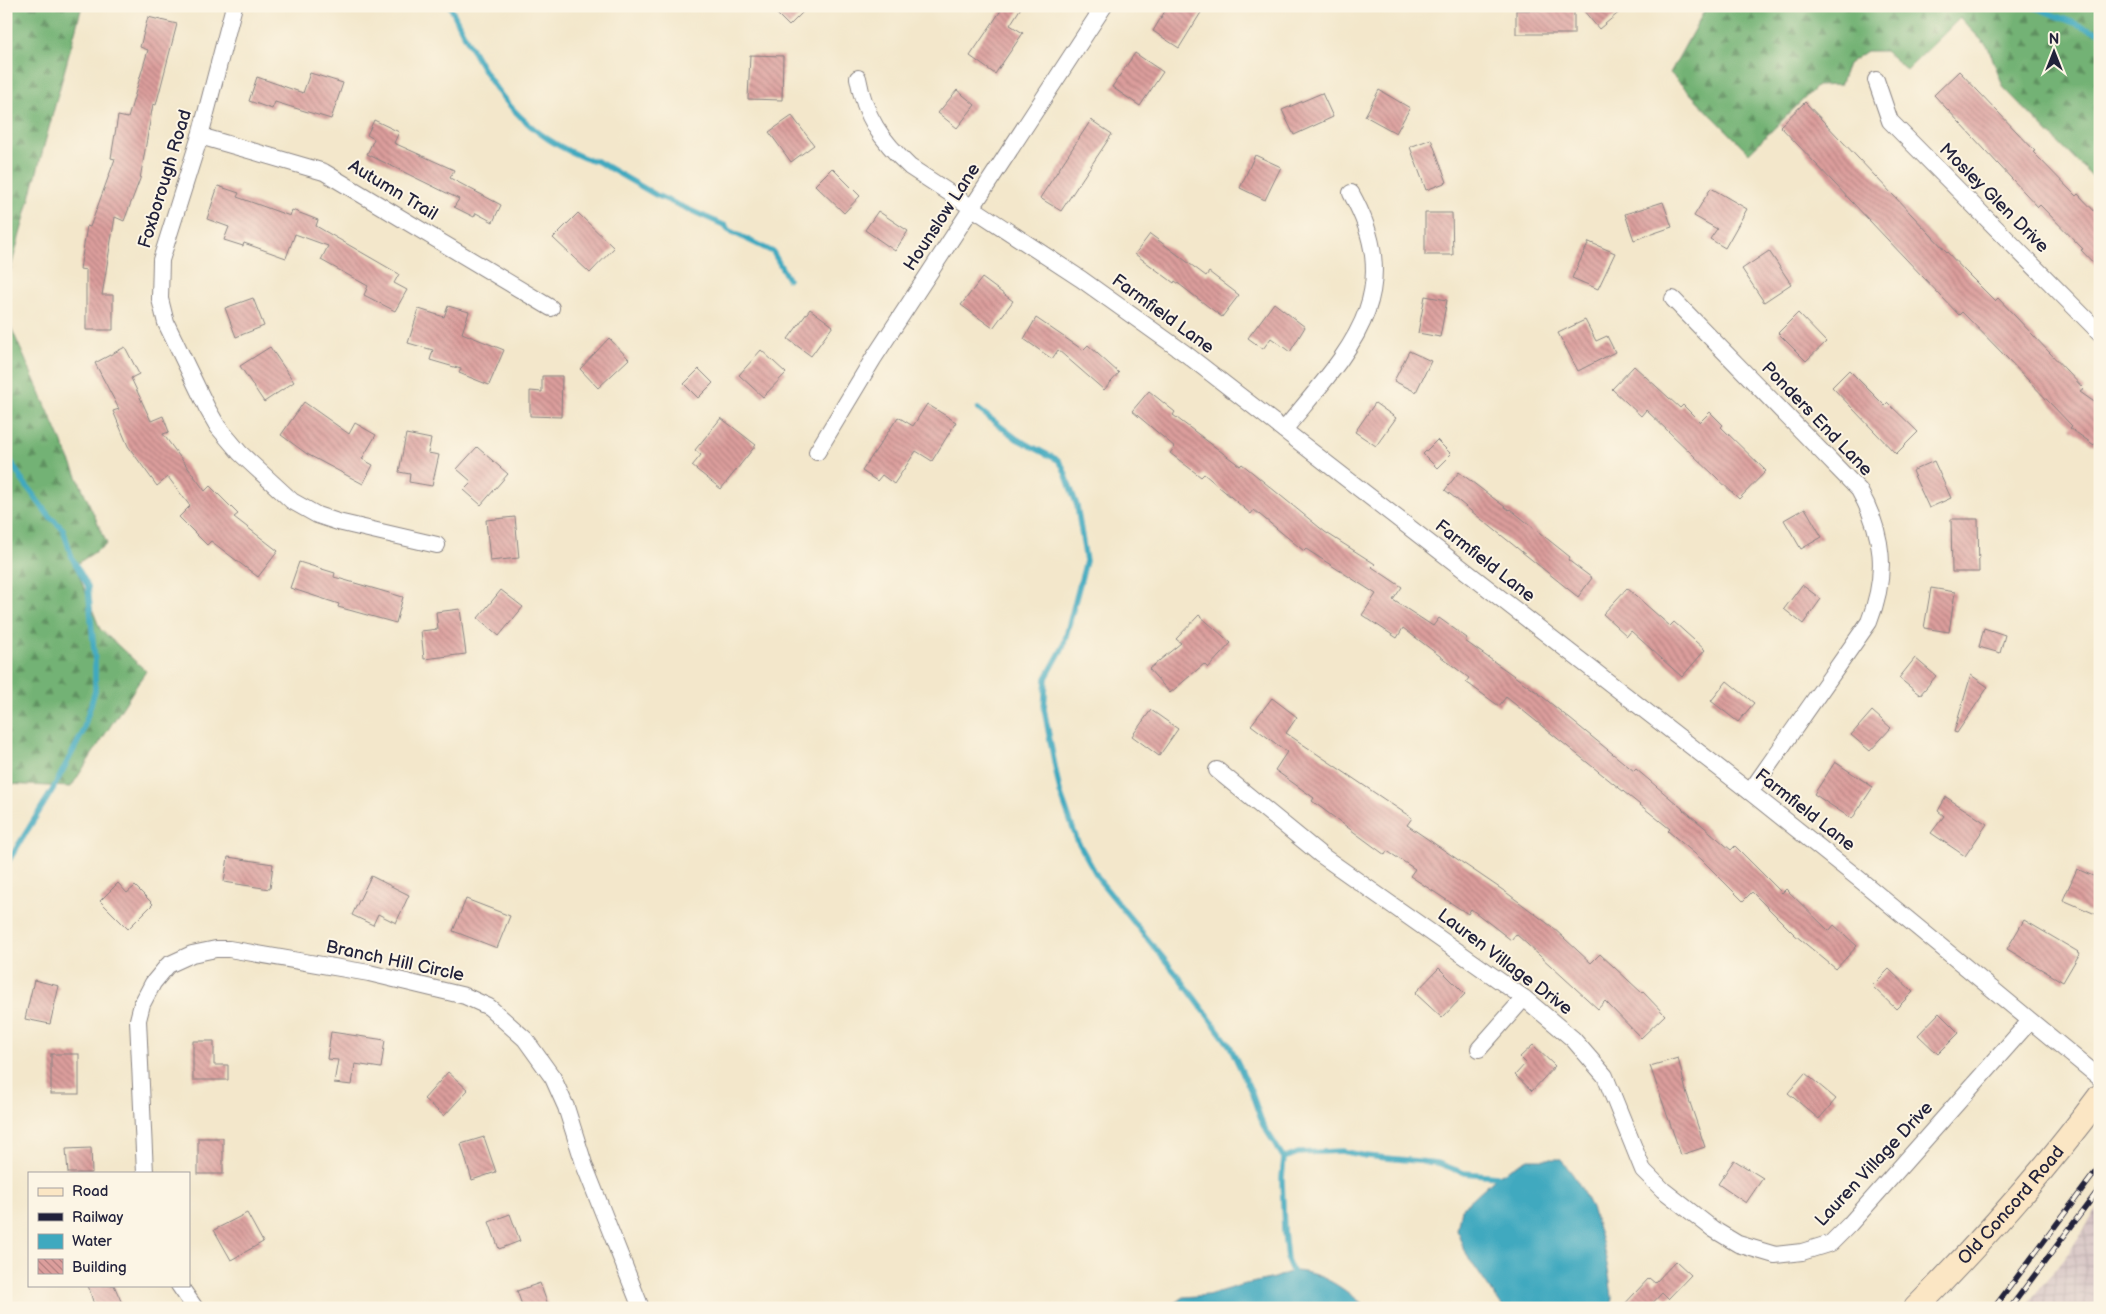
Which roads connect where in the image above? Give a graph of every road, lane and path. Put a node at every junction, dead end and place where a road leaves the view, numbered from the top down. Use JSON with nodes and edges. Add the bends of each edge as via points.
{"nodes":[{"id":1,"x":234,"y":6,"type":"edge"},
{"id":2,"x":1104,"y":6,"type":"edge"},
{"id":3,"x":858,"y":78,"type":"dead end"},
{"id":4,"x":1876,"y":80,"type":"dead end"},
{"id":5,"x":200,"y":136,"type":"junction"},
{"id":6,"x":1351,"y":193,"type":"dead end"},
{"id":7,"x":972,"y":208,"type":"junction"},
{"id":8,"x":1673,"y":299,"type":"dead end"},
{"id":9,"x":551,"y":308,"type":"dead end"},
{"id":10,"x":2100,"y":333,"type":"edge"},
{"id":11,"x":1284,"y":430,"type":"junction"},
{"id":12,"x":817,"y":452,"type":"dead end"},
{"id":13,"x":437,"y":545,"type":"dead end"},
{"id":14,"x":1217,"y":770,"type":"dead end"},
{"id":15,"x":1750,"y":792,"type":"junction"},
{"id":16,"x":1524,"y":998,"type":"junction"},
{"id":17,"x":2030,"y":1021,"type":"junction"},
{"id":18,"x":1479,"y":1049,"type":"dead end"},
{"id":19,"x":2100,"y":1078,"type":"edge"},
{"id":20,"x":2100,"y":1096,"type":"edge"},
{"id":21,"x":145,"y":1172,"type":"edge"},
{"id":22,"x":180,"y":1286,"type":"edge"},
{"id":23,"x":194,"y":1308,"type":"edge"},
{"id":24,"x":641,"y":1308,"type":"edge"},
{"id":25,"x":1916,"y":1308,"type":"edge"}],
"edges":[{"from":1,"to":5,"type":"street","name":"Foxborough Road"},
{"from":2,"to":7,"type":"street","name":"Hounslow Lane"},
{"from":3,"to":7,"type":"street","name":"Farmfield Lane","via":[[870,119],[898,156],[932,183]]},
{"from":4,"to":10,"type":"street","name":"Mosley Glen Drive","via":[[1890,122]]},
{"from":5,"to":9,"type":"street","name":"Autumn Trail","via":[[324,172]]},
{"from":5,"to":13,"type":"street","name":"Foxborough Road","via":[[164,248],[159,273],[160,299],[166,324],[218,427],[240,453],[292,501],[317,515]]},
{"from":6,"to":11,"type":"street","via":[[1360,210],[1372,250],[1371,298],[1348,351]]},
{"from":7,"to":11,"type":"street","name":"Farmfield Lane","via":[[1126,310]]},
{"from":7,"to":12,"type":"street","name":"Hounslow Lane"},
{"from":8,"to":15,"type":"street","name":"Ponders End Lane","via":[[1858,490],[1871,511],[1878,534],[1881,568],[1878,596],[1868,622]]},
{"from":11,"to":15,"type":"street","name":"Farmfield Lane"},
{"from":14,"to":16,"type":"street","name":"Lauren Village Drive","via":[[1321,854]]},
{"from":15,"to":17,"type":"street","name":"Farmfield Lane"},
{"from":16,"to":17,"type":"street","name":"Lauren Village Drive","via":[[1573,1039],[1605,1076],[1643,1170],[1713,1229],[1738,1244],[1775,1255],[1802,1252],[1830,1243]]},
{"from":16,"to":18,"type":"street"},
{"from":17,"to":19,"type":"street","name":"Farmfield Lane"},
{"from":20,"to":25,"type":"street","name":"Old Concord Road","via":[[1980,1243]]},
{"from":21,"to":24,"type":"street","name":"Branch Hill Circle","via":[[138,1020],[153,983],[168,965],[192,954],[228,949],[368,973],[465,996],[499,1014],[525,1039],[553,1078]]},
{"from":22,"to":23,"type":"street"}]}
